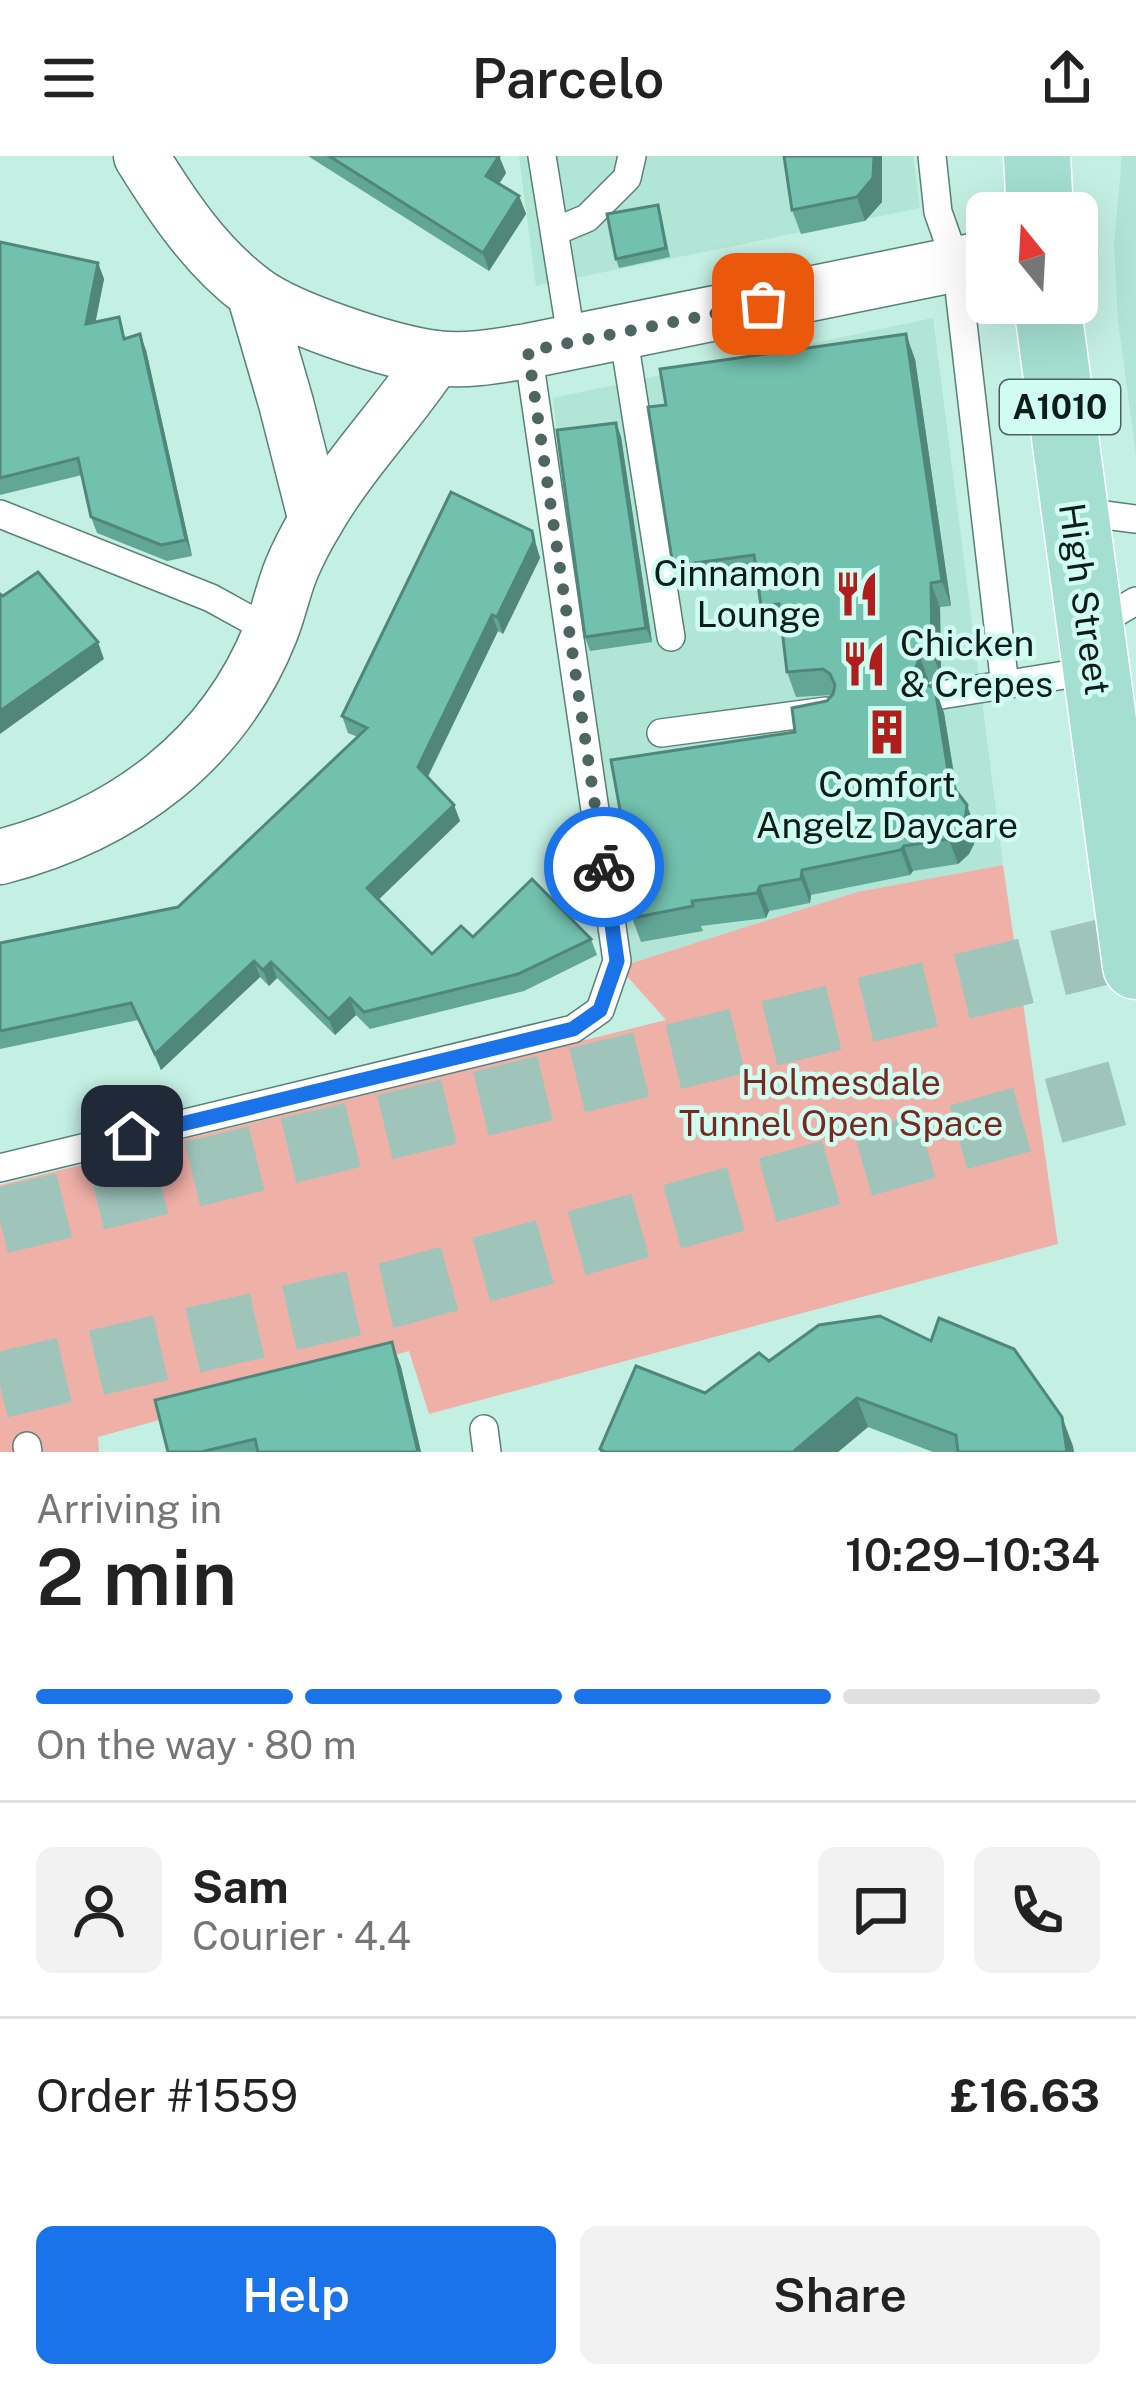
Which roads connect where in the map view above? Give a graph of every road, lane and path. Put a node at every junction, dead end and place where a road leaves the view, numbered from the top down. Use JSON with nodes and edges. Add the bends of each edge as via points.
{"nodes":[{"id":1,"x":141,"y":156,"type":"edge"},
{"id":2,"x":542,"y":156,"type":"edge"},
{"id":3,"x":632,"y":156,"type":"edge"},
{"id":4,"x":932,"y":156,"type":"edge"},
{"id":5,"x":1036,"y":156,"type":"edge"},
{"id":6,"x":1039,"y":192,"type":"edge"},
{"id":7,"x":556,"y":231,"type":"junction"},
{"id":8,"x":966,"y":254,"type":"edge"},
{"id":9,"x":966,"y":262,"type":"edge"},
{"id":10,"x":254,"y":293,"type":"junction"},
{"id":11,"x":976,"y":324,"type":"edge"},
{"id":12,"x":1053,"y":324,"type":"edge"},
{"id":13,"x":574,"y":342,"type":"junction"},
{"id":14,"x":436,"y":358,"type":"junction"},
{"id":15,"x":0,"y":514,"type":"edge"},
{"id":16,"x":1105,"y":515,"type":"edge"},
{"id":17,"x":316,"y":521,"type":"junction"},
{"id":18,"x":272,"y":631,"type":"junction"},
{"id":19,"x":671,"y":637,"type":"dead end"},
{"id":20,"x":1112,"y":666,"type":"edge"},
{"id":21,"x":1005,"y":686,"type":"junction"},
{"id":22,"x":941,"y":695,"type":"edge"},
{"id":23,"x":826,"y":711,"type":"edge"},
{"id":24,"x":661,"y":734,"type":"dead end"},
{"id":25,"x":0,"y":857,"type":"edge"},
{"id":26,"x":1136,"y":967,"type":"edge"},
{"id":27,"x":0,"y":1168,"type":"edge"}],
"edges":[{"from":1,"to":10,"type":"street","via":[[177,215]]},
{"from":2,"to":7,"type":"lane"},
{"from":3,"to":7,"type":"lane","via":[[627,178],[587,218]]},
{"from":4,"to":8,"type":"lane","via":[[938,212]]},
{"from":5,"to":6,"type":"main road"},
{"from":7,"to":13,"type":"lane"},
{"from":9,"to":13,"type":"street"},
{"from":10,"to":14,"type":"street","via":[[309,322]]},
{"from":10,"to":17,"type":"street"},
{"from":11,"to":21,"type":"lane"},
{"from":12,"to":16,"type":"main road","name":"High Street","number":"A1010"},
{"from":13,"to":14,"type":"street","via":[[490,358]]},
{"from":13,"to":19,"type":"lane"},
{"from":13,"to":27,"type":"lane","via":[[617,961],[600,1010],[573,1029]]},
{"from":14,"to":17,"type":"street"},
{"from":15,"to":18,"type":"lane","via":[[211,598]]},
{"from":16,"to":20,"type":"main road","name":"High Street","number":"A1010"},
{"from":17,"to":18,"type":"street"},
{"from":18,"to":25,"type":"street","via":[[241,694],[159,783],[61,837]]},
{"from":20,"to":21,"type":"lane"},
{"from":20,"to":26,"type":"main road","name":"High Street","number":"A1010"},
{"from":21,"to":22,"type":"lane"},
{"from":23,"to":24,"type":"lane"}]}
